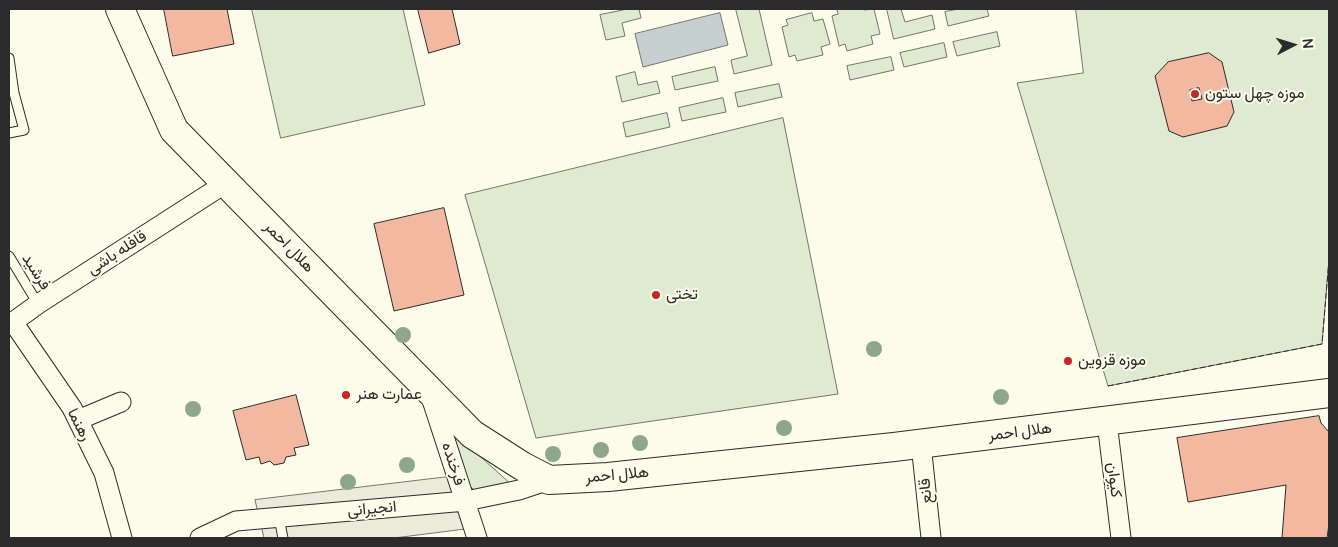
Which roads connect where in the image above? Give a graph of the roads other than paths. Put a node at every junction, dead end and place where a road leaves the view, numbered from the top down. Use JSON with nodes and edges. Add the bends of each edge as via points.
{"nodes":[{"id":1,"x":120,"y":9,"type":"edge"},
{"id":2,"x":9,"y":58,"type":"edge"},
{"id":3,"x":11,"y":94,"type":"edge"},
{"id":4,"x":9,"y":133,"type":"edge"},
{"id":5,"x":226,"y":183,"type":"junction"},
{"id":6,"x":9,"y":256,"type":"edge"},
{"id":7,"x":38,"y":304,"type":"junction"},
{"id":8,"x":11,"y":324,"type":"edge"},
{"id":9,"x":429,"y":390,"type":"junction"},
{"id":10,"x":1329,"y":394,"type":"edge"},
{"id":11,"x":121,"y":402,"type":"dead end"},
{"id":12,"x":78,"y":420,"type":"junction"},
{"id":13,"x":1107,"y":422,"type":"junction"},
{"id":14,"x":921,"y":444,"type":"junction"},
{"id":15,"x":549,"y":480,"type":"junction"},
{"id":16,"x":466,"y":501,"type":"junction"},
{"id":17,"x":278,"y":518,"type":"junction"},
{"id":18,"x":119,"y":538,"type":"edge"},
{"id":19,"x":200,"y":538,"type":"edge"},
{"id":20,"x":284,"y":538,"type":"edge"},
{"id":21,"x":477,"y":538,"type":"edge"},
{"id":22,"x":931,"y":538,"type":"edge"},
{"id":23,"x":1122,"y":538,"type":"edge"}],
"edges":[{"from":1,"to":5,"type":"main road","name":"هلال احمر","via":[[174,130]]},
{"from":2,"to":3,"type":"lane"},
{"from":3,"to":4,"type":"lane","via":[[24,130]]},
{"from":5,"to":7,"type":"street","name":"قافله باشی"},
{"from":5,"to":9,"type":"main road","name":"هلال احمر"},
{"from":6,"to":7,"type":"lane","name":"فرشید"},
{"from":7,"to":8,"type":"street","name":"قافله باشی"},
{"from":8,"to":12,"type":"street","name":"رهنما"},
{"from":9,"to":15,"type":"main road","name":"هلال احمر","via":[[472,434]]},
{"from":9,"to":16,"type":"street","name":"فرخنده"},
{"from":10,"to":13,"type":"main road","name":"هلال احمر"},
{"from":11,"to":12,"type":"street"},
{"from":12,"to":18,"type":"street","name":"رهنما","via":[[104,474]]},
{"from":13,"to":14,"type":"main road","name":"هلال احمر"},
{"from":13,"to":23,"type":"street","name":"کیوان"},
{"from":14,"to":15,"type":"main road","name":"هلال احمر","via":[[608,477]]},
{"from":14,"to":22,"type":"street","name":"قانع"},
{"from":15,"to":16,"type":"street","name":"انجیرانی"},
{"from":16,"to":17,"type":"street","name":"انجیرانی"},
{"from":16,"to":21,"type":"street","name":"فرخنده"},
{"from":17,"to":19,"type":"street","name":"انجیرانی","via":[[236,521]]},
{"from":17,"to":20,"type":"lane"}]}
